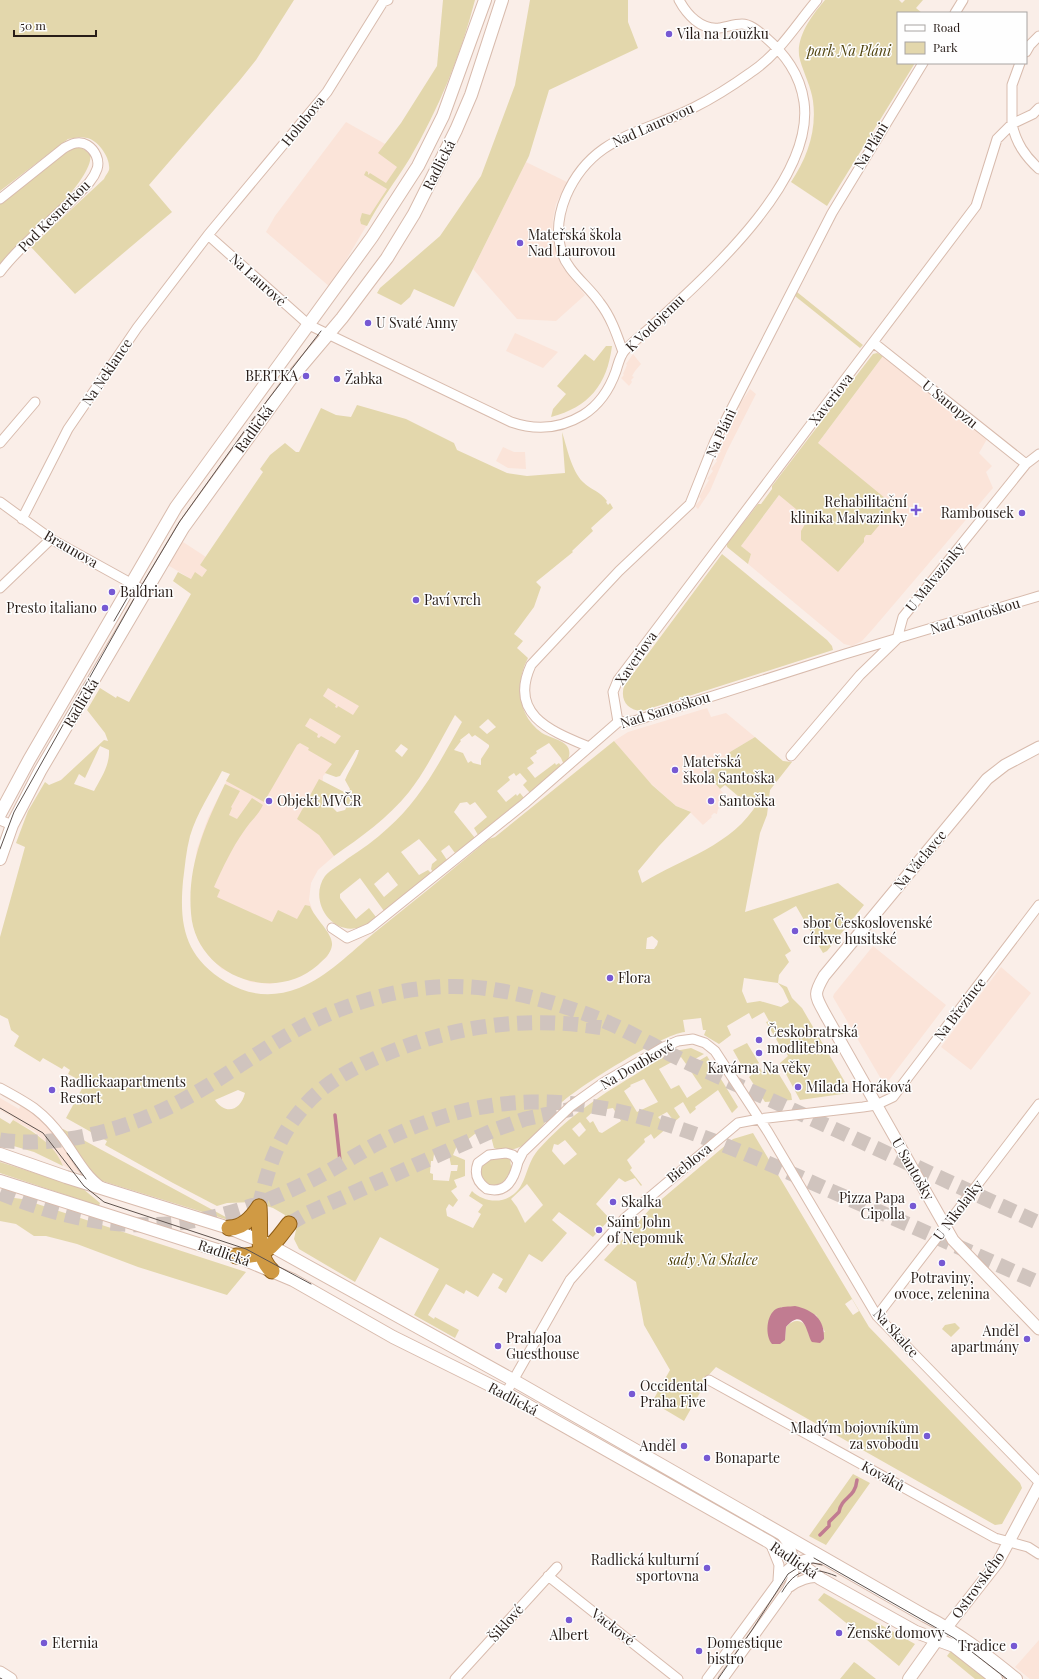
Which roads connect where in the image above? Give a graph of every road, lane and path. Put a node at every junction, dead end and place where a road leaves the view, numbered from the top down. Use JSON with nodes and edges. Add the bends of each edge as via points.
{"nodes":[{"id":1,"x":388,"y":0,"type":"edge"},
{"id":2,"x":485,"y":0,"type":"edge"},
{"id":3,"x":502,"y":0,"type":"edge"},
{"id":4,"x":679,"y":0,"type":"edge"},
{"id":5,"x":817,"y":0,"type":"edge"},
{"id":6,"x":963,"y":0,"type":"edge"},
{"id":7,"x":956,"y":12,"type":"edge"},
{"id":8,"x":1039,"y":36,"type":"edge"},
{"id":9,"x":779,"y":49,"type":"junction"},
{"id":10,"x":1027,"y":50,"type":"edge"},
{"id":11,"x":922,"y":64,"type":"edge"},
{"id":12,"x":1020,"y":64,"type":"edge"},
{"id":13,"x":1039,"y":108,"type":"edge"},
{"id":14,"x":1012,"y":124,"type":"junction"},
{"id":15,"x":1038,"y":167,"type":"edge"},
{"id":16,"x":0,"y":199,"type":"edge"},
{"id":17,"x":208,"y":235,"type":"junction"},
{"id":18,"x":0,"y":272,"type":"edge"},
{"id":19,"x":309,"y":325,"type":"junction"},
{"id":20,"x":329,"y":333,"type":"junction"},
{"id":21,"x":874,"y":343,"type":"junction"},
{"id":22,"x":623,"y":352,"type":"junction"},
{"id":23,"x":35,"y":402,"type":"dead end"},
{"id":24,"x":0,"y":443,"type":"edge"},
{"id":25,"x":1039,"y":454,"type":"edge"},
{"id":26,"x":1026,"y":464,"type":"junction"},
{"id":27,"x":0,"y":502,"type":"edge"},
{"id":28,"x":22,"y":519,"type":"junction"},
{"id":29,"x":51,"y":539,"type":"junction"},
{"id":30,"x":130,"y":583,"type":"junction"},
{"id":31,"x":0,"y":588,"type":"edge"},
{"id":32,"x":146,"y":591,"type":"junction"},
{"id":33,"x":1039,"y":596,"type":"edge"},
{"id":34,"x":897,"y":639,"type":"junction"},
{"id":35,"x":618,"y":722,"type":"junction"},
{"id":36,"x":589,"y":747,"type":"junction"},
{"id":37,"x":1039,"y":747,"type":"edge"},
{"id":38,"x":791,"y":756,"type":"dead end"},
{"id":39,"x":0,"y":814,"type":"edge"},
{"id":40,"x":0,"y":820,"type":"edge"},
{"id":41,"x":12,"y":825,"type":"junction"},
{"id":42,"x":0,"y":859,"type":"edge"},
{"id":43,"x":1039,"y":905,"type":"edge"},
{"id":44,"x":332,"y":928,"type":"dead end"},
{"id":45,"x":816,"y":989,"type":"joint"},
{"id":46,"x":0,"y":1088,"type":"edge"},
{"id":47,"x":1039,"y":1104,"type":"edge"},
{"id":48,"x":876,"y":1105,"type":"junction"},
{"id":49,"x":759,"y":1119,"type":"junction"},
{"id":50,"x":0,"y":1154,"type":"edge"},
{"id":51,"x":515,"y":1159,"type":"junction"},
{"id":52,"x":0,"y":1181,"type":"edge"},
{"id":53,"x":105,"y":1189,"type":"junction"},
{"id":54,"x":289,"y":1224,"type":"tunnel mouth"},
{"id":55,"x":945,"y":1226,"type":"junction"},
{"id":56,"x":229,"y":1228,"type":"junction"},
{"id":57,"x":264,"y":1247,"type":"junction"},
{"id":58,"x":236,"y":1256,"type":"junction"},
{"id":59,"x":272,"y":1271,"type":"junction"},
{"id":60,"x":877,"y":1316,"type":"junction"},
{"id":61,"x":1039,"y":1329,"type":"edge"},
{"id":62,"x":514,"y":1380,"type":"junction"},
{"id":63,"x":709,"y":1380,"type":"dead end"},
{"id":64,"x":506,"y":1394,"type":"junction"},
{"id":65,"x":1039,"y":1482,"type":"edge"},
{"id":66,"x":1039,"y":1485,"type":"edge"},
{"id":67,"x":778,"y":1532,"type":"junction"},
{"id":68,"x":769,"y":1542,"type":"junction"},
{"id":69,"x":1009,"y":1543,"type":"junction"},
{"id":70,"x":1039,"y":1554,"type":"edge"},
{"id":71,"x":825,"y":1560,"type":"junction"},
{"id":72,"x":796,"y":1561,"type":"junction"},
{"id":73,"x":557,"y":1567,"type":"dead end"},
{"id":74,"x":548,"y":1576,"type":"junction"},
{"id":75,"x":821,"y":1579,"type":"junction"},
{"id":76,"x":777,"y":1582,"type":"junction"},
{"id":77,"x":787,"y":1590,"type":"junction"},
{"id":78,"x":947,"y":1627,"type":"junction"},
{"id":79,"x":937,"y":1640,"type":"junction"},
{"id":80,"x":0,"y":1672,"type":"edge"},
{"id":81,"x":11,"y":1679,"type":"edge"},
{"id":82,"x":456,"y":1679,"type":"edge"},
{"id":83,"x":678,"y":1679,"type":"edge"},
{"id":84,"x":707,"y":1679,"type":"edge"},
{"id":85,"x":723,"y":1679,"type":"edge"},
{"id":86,"x":909,"y":1679,"type":"edge"},
{"id":87,"x":996,"y":1679,"type":"edge"},
{"id":88,"x":1016,"y":1679,"type":"edge"}],
"edges":[{"from":1,"to":17,"type":"street","name":"Holubova","via":[[383,2],[327,92]]},
{"from":2,"to":19,"type":"main road","name":"Radlická","via":[[443,116],[418,166],[372,237]]},
{"from":3,"to":20,"type":"main road","name":"Radlická","via":[[471,95],[414,214],[387,258]]},
{"from":4,"to":9,"type":"street","name":"K Vodojemu","via":[[692,19],[704,26],[717,28],[742,24],[752,27]]},
{"from":5,"to":9,"type":"street"},
{"from":6,"to":7,"type":"street"},
{"from":8,"to":10,"type":"street"},
{"from":9,"to":22,"type":"street","name":"K Vodojemu","via":[[794,71],[804,101],[804,132],[789,174],[745,233],[724,256]]},
{"from":9,"to":22,"type":"street","name":"Nad Laurovou","via":[[751,73],[693,108],[614,141],[589,160],[572,182],[558,228],[561,249],[570,268],[601,303]]},
{"from":11,"to":36,"type":"street","name":"Na Pláni","via":[[832,213],[715,441],[690,504],[619,571],[531,665],[524,690],[529,709],[549,729]]},
{"from":12,"to":14,"type":"street","via":[[1012,85]]},
{"from":13,"to":14,"type":"street","name":"Xaveriova","via":[[1033,114]]},
{"from":14,"to":15,"type":"street","via":[[1015,138],[1023,153]]},
{"from":14,"to":21,"type":"street","name":"Xaveriova","via":[[997,139],[976,206]]},
{"from":16,"to":18,"type":"street","name":"Pod Kesnerkou","via":[[72,144],[88,145],[96,155],[98,167],[88,184],[18,251]]},
{"from":17,"to":19,"type":"street","name":"Na Laurové"},
{"from":17,"to":28,"type":"street","name":"Na Neklance","via":[[137,328],[68,429]]},
{"from":19,"to":20,"type":"street","name":"Na Laurové"},
{"from":19,"to":30,"type":"main road","name":"Radlická","via":[[176,507]]},
{"from":20,"to":22,"type":"street","name":"K Vodojemu","via":[[526,427],[545,428],[562,425],[589,410],[612,382]]},
{"from":20,"to":32,"type":"main road","name":"Radlická","via":[[293,376],[183,528]]},
{"from":21,"to":26,"type":"street","name":"U Sanopzu"},
{"from":21,"to":35,"type":"street","name":"Xaveriova","via":[[618,680],[613,692]]},
{"from":23,"to":24,"type":"street"},
{"from":25,"to":26,"type":"street","name":"U Malvazinky"},
{"from":26,"to":34,"type":"street","name":"U Malvazinky","via":[[903,617]]},
{"from":27,"to":28,"type":"street","name":"Braunova"},
{"from":28,"to":29,"type":"street","name":"Braunova"},
{"from":29,"to":30,"type":"street","name":"Braunova"},
{"from":29,"to":31,"type":"street"},
{"from":30,"to":32,"type":"street","name":"Braunova"},
{"from":30,"to":39,"type":"main road","name":"Radlická"},
{"from":32,"to":41,"type":"main road","name":"Radlická","via":[[40,771]]},
{"from":33,"to":34,"type":"street","name":"Nad Santoškou"},
{"from":34,"to":35,"type":"street","name":"Nad Santoškou","via":[[634,721]]},
{"from":34,"to":38,"type":"street","via":[[860,675]]},
{"from":35,"to":36,"type":"street","name":"Nad Santoškou"},
{"from":36,"to":44,"type":"street","name":"Nad Santoškou","via":[[524,804],[370,928],[347,938]]},
{"from":37,"to":45,"type":"street","name":"Na Václavce","via":[[1005,765],[987,780],[824,976]]},
{"from":40,"to":41,"type":"street"},
{"from":41,"to":42,"type":"main road","name":"Radlická"},
{"from":43,"to":48,"type":"street","name":"Na Březince","via":[[897,1093]]},
{"from":45,"to":48,"type":"street","name":"U Santošky","via":[[817,998],[825,1014]]},
{"from":46,"to":53,"type":"street","name":"Radlická","via":[[41,1112],[62,1136],[90,1176]]},
{"from":47,"to":55,"type":"street","name":"U Nikolajky"},
{"from":48,"to":49,"type":"street","name":"Bieblova"},
{"from":48,"to":55,"type":"street","name":"U Santošky"},
{"from":49,"to":51,"type":"street","name":"Na Doubkové","via":[[715,1051],[705,1043],[693,1039],[678,1041],[603,1083],[571,1106]]},
{"from":49,"to":60,"type":"street","name":"Na Skalce"},
{"from":49,"to":62,"type":"street","name":"Bieblova","via":[[738,1123],[625,1218],[570,1280]]},
{"from":50,"to":53,"type":"main road","name":"Radlická"},
{"from":51,"to":51,"type":"street","name":"Na Doubkové","via":[[498,1153],[483,1157],[476,1168],[478,1182],[492,1191],[505,1187],[511,1182]]},
{"from":52,"to":58,"type":"main road","name":"Radlická"},
{"from":53,"to":56,"type":"main road","name":"Radlická"},
{"from":54,"to":57,"type":"highway"},
{"from":55,"to":60,"type":"street","name":"U Nikolajky"},
{"from":55,"to":61,"type":"street","name":"U Santošky","via":[[969,1258]]},
{"from":56,"to":57,"type":"main road","name":"Radlická"},
{"from":56,"to":57,"type":"highway","via":[[244,1224],[259,1207]]},
{"from":57,"to":58,"type":"highway"},
{"from":57,"to":59,"type":"highway","via":[[266,1265]]},
{"from":57,"to":62,"type":"main road","name":"Radlická"},
{"from":58,"to":59,"type":"main road","name":"Radlická"},
{"from":59,"to":64,"type":"main road","name":"Radlická","via":[[293,1280],[393,1337]]},
{"from":60,"to":65,"type":"street","name":"Na Skalce"},
{"from":62,"to":64,"type":"street","name":"Bieblova"},
{"from":62,"to":67,"type":"main road","name":"Radlická"},
{"from":63,"to":69,"type":"street","name":"Kováků","via":[[995,1538]]},
{"from":64,"to":68,"type":"main road","name":"Radlická"},
{"from":66,"to":69,"type":"street","name":"Ostrovského"},
{"from":67,"to":71,"type":"main road","name":"Radlická"},
{"from":67,"to":72,"type":"street","via":[[788,1544]]},
{"from":68,"to":72,"type":"main road","name":"Radlická"},
{"from":68,"to":76,"type":"street","via":[[776,1553],[779,1565]]},
{"from":69,"to":70,"type":"street","name":"Kováků","via":[[1028,1547]]},
{"from":69,"to":78,"type":"street","name":"Ostrovského","via":[[982,1583]]},
{"from":71,"to":72,"type":"street","via":[[809,1558]]},
{"from":71,"to":78,"type":"main road","name":"Radlická"},
{"from":72,"to":75,"type":"main road","name":"Radlická"},
{"from":72,"to":76,"type":"street"},
{"from":72,"to":77,"type":"street","via":[[795,1574]]},
{"from":73,"to":74,"type":"street","name":"Šiklové"},
{"from":74,"to":82,"type":"street","name":"Šiklové"},
{"from":74,"to":83,"type":"street","name":"Vackové"},
{"from":75,"to":77,"type":"street","via":[[814,1577],[804,1580]]},
{"from":75,"to":79,"type":"main road","name":"Radlická","via":[[916,1632]]},
{"from":76,"to":84,"type":"street"},
{"from":77,"to":85,"type":"street"},
{"from":78,"to":79,"type":"main road","name":"Ostrovského"},
{"from":78,"to":88,"type":"main road","name":"Radlická"},
{"from":79,"to":86,"type":"main road","name":"Ostrovského"},
{"from":79,"to":87,"type":"main road","name":"Radlická","via":[[954,1646]]},
{"from":80,"to":81,"type":"street"}]}
